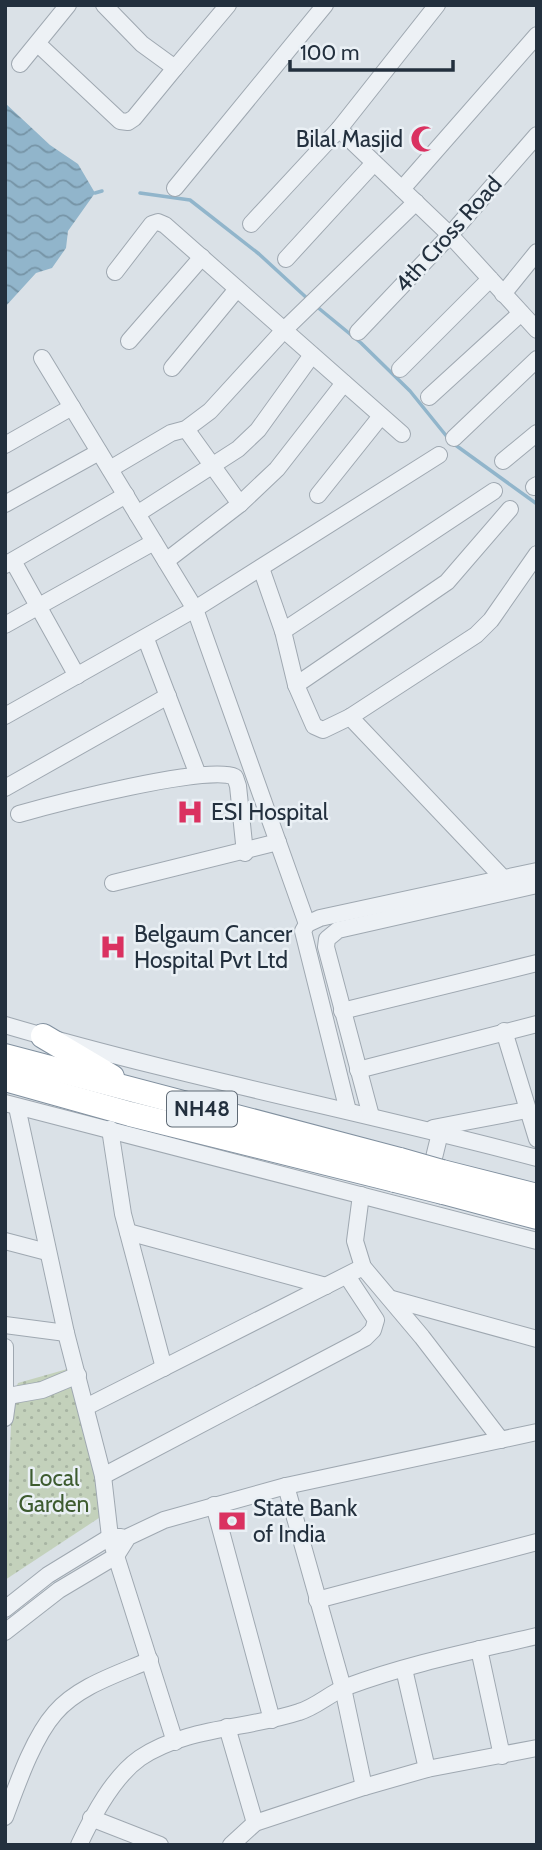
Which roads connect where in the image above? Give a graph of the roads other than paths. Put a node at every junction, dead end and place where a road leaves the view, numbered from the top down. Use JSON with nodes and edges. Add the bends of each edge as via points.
{"nodes":[{"id":1,"x":68,"y":5,"type":"edge"},
{"id":2,"x":104,"y":5,"type":"edge"},
{"id":3,"x":228,"y":5,"type":"edge"},
{"id":4,"x":325,"y":5,"type":"edge"},
{"id":5,"x":437,"y":5,"type":"edge"},
{"id":6,"x":537,"y":35,"type":"edge"},
{"id":7,"x":38,"y":44,"type":"junction"},
{"id":8,"x":20,"y":64,"type":"dead end"},
{"id":9,"x":174,"y":68,"type":"junction"},
{"id":10,"x":339,"y":129,"type":"junction"},
{"id":11,"x":537,"y":135,"type":"edge"},
{"id":12,"x":374,"y":163,"type":"junction"},
{"id":13,"x":175,"y":188,"type":"dead end"},
{"id":14,"x":402,"y":189,"type":"junction"},
{"id":15,"x":416,"y":202,"type":"junction"},
{"id":16,"x":251,"y":224,"type":"dead end"},
{"id":17,"x":450,"y":235,"type":"junction"},
{"id":18,"x":537,"y":252,"type":"edge"},
{"id":19,"x":202,"y":257,"type":"junction"},
{"id":20,"x":286,"y":259,"type":"dead end"},
{"id":21,"x":114,"y":272,"type":"dead end"},
{"id":22,"x":490,"y":279,"type":"junction"},
{"id":23,"x":237,"y":289,"type":"junction"},
{"id":24,"x":503,"y":294,"type":"junction"},
{"id":25,"x":521,"y":313,"type":"junction"},
{"id":26,"x":284,"y":330,"type":"junction"},
{"id":27,"x":537,"y":330,"type":"edge"},
{"id":28,"x":358,"y":332,"type":"dead end"},
{"id":29,"x":129,"y":341,"type":"dead end"},
{"id":30,"x":312,"y":355,"type":"junction"},
{"id":31,"x":42,"y":358,"type":"dead end"},
{"id":32,"x":537,"y":359,"type":"edge"},
{"id":33,"x":172,"y":368,"type":"dead end"},
{"id":34,"x":400,"y":369,"type":"dead end"},
{"id":35,"x":344,"y":383,"type":"junction"},
{"id":36,"x":429,"y":397,"type":"dead end"},
{"id":37,"x":72,"y":407,"type":"junction"},
{"id":38,"x":381,"y":416,"type":"junction"},
{"id":39,"x":186,"y":429,"type":"junction"},
{"id":40,"x":537,"y":433,"type":"edge"},
{"id":41,"x":402,"y":434,"type":"dead end"},
{"id":42,"x":454,"y":438,"type":"dead end"},
{"id":43,"x":5,"y":445,"type":"edge"},
{"id":44,"x":99,"y":452,"type":"junction"},
{"id":45,"x":439,"y":455,"type":"dead end"},
{"id":46,"x":503,"y":461,"type":"dead end"},
{"id":47,"x":212,"y":465,"type":"junction"},
{"id":48,"x":110,"y":469,"type":"junction"},
{"id":49,"x":494,"y":491,"type":"dead end"},
{"id":50,"x":126,"y":495,"type":"junction"},
{"id":51,"x":318,"y":495,"type":"dead end"},
{"id":52,"x":5,"y":504,"type":"edge"},
{"id":53,"x":240,"y":504,"type":"junction"},
{"id":54,"x":510,"y":509,"type":"dead end"},
{"id":55,"x":137,"y":514,"type":"junction"},
{"id":56,"x":154,"y":542,"type":"junction"},
{"id":57,"x":537,"y":554,"type":"edge"},
{"id":58,"x":166,"y":561,"type":"junction"},
{"id":59,"x":9,"y":563,"type":"edge"},
{"id":60,"x":261,"y":568,"type":"junction"},
{"id":61,"x":38,"y":607,"type":"junction"},
{"id":62,"x":195,"y":609,"type":"junction"},
{"id":63,"x":5,"y":625,"type":"edge"},
{"id":64,"x":283,"y":631,"type":"junction"},
{"id":65,"x":146,"y":639,"type":"junction"},
{"id":66,"x":77,"y":676,"type":"junction"},
{"id":67,"x":296,"y":685,"type":"junction"},
{"id":68,"x":168,"y":696,"type":"junction"},
{"id":69,"x":5,"y":716,"type":"edge"},
{"id":70,"x":350,"y":717,"type":"junction"},
{"id":71,"x":198,"y":775,"type":"junction"},
{"id":72,"x":5,"y":788,"type":"edge"},
{"id":73,"x":19,"y":814,"type":"dead end"},
{"id":74,"x":278,"y":842,"type":"junction"},
{"id":75,"x":245,"y":853,"type":"junction"},
{"id":76,"x":537,"y":871,"type":"edge"},
{"id":77,"x":504,"y":878,"type":"junction"},
{"id":78,"x":113,"y":883,"type":"dead end"},
{"id":79,"x":537,"y":885,"type":"edge"},
{"id":80,"x":307,"y":924,"type":"junction"},
{"id":81,"x":537,"y":963,"type":"edge"},
{"id":82,"x":342,"y":1011,"type":"junction"},
{"id":83,"x":537,"y":1024,"type":"edge"},
{"id":84,"x":5,"y":1025,"type":"edge"},
{"id":85,"x":505,"y":1031,"type":"junction"},
{"id":86,"x":43,"y":1036,"type":"junction"},
{"id":87,"x":5,"y":1056,"type":"edge"},
{"id":88,"x":358,"y":1070,"type":"junction"},
{"id":89,"x":5,"y":1079,"type":"edge"},
{"id":90,"x":140,"y":1093,"type":"junction"},
{"id":91,"x":529,"y":1101,"type":"edge"},
{"id":92,"x":11,"y":1105,"type":"edge"},
{"id":93,"x":348,"y":1111,"type":"junction"},
{"id":94,"x":371,"y":1116,"type":"junction"},
{"id":95,"x":110,"y":1129,"type":"junction"},
{"id":96,"x":434,"y":1131,"type":"junction"},
{"id":97,"x":537,"y":1139,"type":"edge"},
{"id":98,"x":537,"y":1158,"type":"edge"},
{"id":99,"x":398,"y":1170,"type":"junction"},
{"id":100,"x":443,"y":1182,"type":"junction"},
{"id":101,"x":361,"y":1195,"type":"junction"},
{"id":102,"x":537,"y":1196,"type":"edge"},
{"id":103,"x":421,"y":1211,"type":"junction"},
{"id":104,"x":537,"y":1217,"type":"edge"},
{"id":105,"x":128,"y":1232,"type":"junction"},
{"id":106,"x":5,"y":1241,"type":"edge"},
{"id":107,"x":537,"y":1241,"type":"edge"},
{"id":108,"x":47,"y":1252,"type":"junction"},
{"id":109,"x":363,"y":1267,"type":"junction"},
{"id":110,"x":347,"y":1276,"type":"junction"},
{"id":111,"x":326,"y":1286,"type":"junction"},
{"id":112,"x":392,"y":1299,"type":"junction"},
{"id":113,"x":5,"y":1325,"type":"edge"},
{"id":114,"x":66,"y":1333,"type":"junction"},
{"id":115,"x":537,"y":1339,"type":"edge"},
{"id":116,"x":5,"y":1347,"type":"edge"},
{"id":117,"x":164,"y":1368,"type":"junction"},
{"id":118,"x":78,"y":1375,"type":"junction"},
{"id":119,"x":6,"y":1396,"type":"edge"},
{"id":120,"x":86,"y":1407,"type":"junction"},
{"id":121,"x":5,"y":1418,"type":"edge"},
{"id":122,"x":537,"y":1432,"type":"edge"},
{"id":123,"x":501,"y":1440,"type":"junction"},
{"id":124,"x":103,"y":1476,"type":"junction"},
{"id":125,"x":286,"y":1486,"type":"junction"},
{"id":126,"x":214,"y":1505,"type":"junction"},
{"id":127,"x":110,"y":1537,"type":"junction"},
{"id":128,"x":128,"y":1537,"type":"junction"},
{"id":129,"x":537,"y":1542,"type":"edge"},
{"id":130,"x":116,"y":1556,"type":"junction"},
{"id":131,"x":317,"y":1600,"type":"junction"},
{"id":132,"x":5,"y":1608,"type":"edge"},
{"id":133,"x":5,"y":1632,"type":"edge"},
{"id":134,"x":537,"y":1636,"type":"edge"},
{"id":135,"x":480,"y":1649,"type":"junction"},
{"id":136,"x":150,"y":1660,"type":"junction"},
{"id":137,"x":404,"y":1669,"type":"junction"},
{"id":138,"x":343,"y":1688,"type":"junction"},
{"id":139,"x":272,"y":1720,"type":"junction"},
{"id":140,"x":227,"y":1727,"type":"junction"},
{"id":141,"x":175,"y":1742,"type":"junction"},
{"id":142,"x":537,"y":1748,"type":"edge"},
{"id":143,"x":502,"y":1756,"type":"junction"},
{"id":144,"x":427,"y":1769,"type":"junction"},
{"id":145,"x":364,"y":1787,"type":"junction"},
{"id":146,"x":5,"y":1817,"type":"edge"},
{"id":147,"x":91,"y":1818,"type":"junction"},
{"id":148,"x":255,"y":1823,"type":"junction"},
{"id":149,"x":79,"y":1845,"type":"edge"},
{"id":150,"x":160,"y":1845,"type":"edge"},
{"id":151,"x":231,"y":1845,"type":"edge"}],
"edges":[{"from":1,"to":7,"type":"street"},
{"from":2,"to":9,"type":"street","via":[[142,44]]},
{"from":3,"to":9,"type":"street"},
{"from":4,"to":13,"type":"street"},
{"from":5,"to":10,"type":"street"},
{"from":6,"to":14,"type":"street"},
{"from":7,"to":8,"type":"street"},
{"from":7,"to":9,"type":"street","via":[[120,121],[134,118]]},
{"from":10,"to":12,"type":"street"},
{"from":10,"to":16,"type":"street"},
{"from":11,"to":17,"type":"street","name":"4th Cross Road"},
{"from":12,"to":14,"type":"street"},
{"from":12,"to":20,"type":"street"},
{"from":14,"to":15,"type":"street"},
{"from":15,"to":17,"type":"street"},
{"from":15,"to":26,"type":"street"},
{"from":17,"to":22,"type":"street"},
{"from":17,"to":28,"type":"street","name":"4th Cross Road"},
{"from":18,"to":24,"type":"street"},
{"from":19,"to":21,"type":"street","via":[[158,222]]},
{"from":19,"to":23,"type":"street"},
{"from":19,"to":29,"type":"street"},
{"from":22,"to":24,"type":"street"},
{"from":22,"to":34,"type":"street"},
{"from":23,"to":26,"type":"street"},
{"from":23,"to":33,"type":"street"},
{"from":24,"to":25,"type":"street"},
{"from":25,"to":27,"type":"street"},
{"from":25,"to":36,"type":"street"},
{"from":26,"to":30,"type":"street"},
{"from":26,"to":39,"type":"street","via":[[210,411]]},
{"from":30,"to":35,"type":"street"},
{"from":30,"to":47,"type":"street","via":[[258,430]]},
{"from":31,"to":37,"type":"street"},
{"from":32,"to":42,"type":"street"},
{"from":35,"to":38,"type":"street"},
{"from":35,"to":53,"type":"street","via":[[277,469]]},
{"from":37,"to":43,"type":"street"},
{"from":37,"to":44,"type":"street"},
{"from":38,"to":41,"type":"street"},
{"from":38,"to":51,"type":"street"},
{"from":39,"to":47,"type":"street"},
{"from":39,"to":48,"type":"street"},
{"from":40,"to":46,"type":"street"},
{"from":44,"to":48,"type":"street"},
{"from":44,"to":52,"type":"street"},
{"from":45,"to":60,"type":"street"},
{"from":47,"to":53,"type":"street"},
{"from":47,"to":55,"type":"street"},
{"from":48,"to":50,"type":"street"},
{"from":49,"to":64,"type":"street"},
{"from":50,"to":55,"type":"street"},
{"from":50,"to":59,"type":"street"},
{"from":53,"to":58,"type":"street"},
{"from":54,"to":67,"type":"street","via":[[447,582]]},
{"from":55,"to":56,"type":"street"},
{"from":56,"to":58,"type":"street"},
{"from":56,"to":61,"type":"street"},
{"from":57,"to":70,"type":"street","via":[[476,635]]},
{"from":58,"to":62,"type":"street"},
{"from":59,"to":61,"type":"street"},
{"from":60,"to":62,"type":"street"},
{"from":60,"to":64,"type":"street"},
{"from":61,"to":63,"type":"street"},
{"from":61,"to":66,"type":"street"},
{"from":62,"to":65,"type":"street"},
{"from":62,"to":74,"type":"street"},
{"from":64,"to":67,"type":"street"},
{"from":65,"to":66,"type":"street"},
{"from":65,"to":68,"type":"street"},
{"from":66,"to":69,"type":"street"},
{"from":67,"to":70,"type":"street","via":[[314,726],[323,730]]},
{"from":68,"to":71,"type":"street"},
{"from":68,"to":72,"type":"street"},
{"from":70,"to":77,"type":"street"},
{"from":71,"to":73,"type":"street"},
{"from":71,"to":75,"type":"street","via":[[227,773],[235,777]]},
{"from":74,"to":75,"type":"street"},
{"from":74,"to":80,"type":"street"},
{"from":75,"to":78,"type":"street"},
{"from":76,"to":77,"type":"street"},
{"from":77,"to":80,"type":"street"},
{"from":79,"to":82,"type":"street","via":[[338,930],[327,939],[326,947]]},
{"from":80,"to":93,"type":"street","via":[[303,932]]},
{"from":81,"to":82,"type":"street"},
{"from":82,"to":88,"type":"street"},
{"from":83,"to":85,"type":"street"},
{"from":84,"to":86,"type":"street"},
{"from":85,"to":88,"type":"street"},
{"from":85,"to":91,"type":"street"},
{"from":86,"to":90,"type":"highway"},
{"from":86,"to":93,"type":"street"},
{"from":87,"to":90,"type":"highway","number":"NH48"},
{"from":88,"to":94,"type":"street"},
{"from":89,"to":99,"type":"highway","number":"NH48","via":[[143,1117]]},
{"from":90,"to":99,"type":"highway","number":"NH48"},
{"from":91,"to":96,"type":"street"},
{"from":91,"to":97,"type":"street"},
{"from":92,"to":95,"type":"street"},
{"from":92,"to":108,"type":"street"},
{"from":93,"to":94,"type":"street"},
{"from":94,"to":96,"type":"street"},
{"from":95,"to":101,"type":"street"},
{"from":95,"to":105,"type":"street"},
{"from":96,"to":98,"type":"street"},
{"from":96,"to":103,"type":"street"},
{"from":99,"to":100,"type":"highway","number":"NH48","bridge":true},
{"from":100,"to":102,"type":"highway","number":"NH48"},
{"from":100,"to":104,"type":"highway","number":"NH48"},
{"from":101,"to":103,"type":"street"},
{"from":101,"to":109,"type":"street","via":[[355,1241]]},
{"from":103,"to":107,"type":"street"},
{"from":105,"to":111,"type":"street"},
{"from":105,"to":117,"type":"street"},
{"from":106,"to":108,"type":"street"},
{"from":108,"to":114,"type":"street"},
{"from":109,"to":110,"type":"street"},
{"from":109,"to":112,"type":"street"},
{"from":110,"to":111,"type":"street"},
{"from":110,"to":124,"type":"street","via":[[376,1320],[365,1338]]},
{"from":111,"to":117,"type":"street"},
{"from":112,"to":115,"type":"street"},
{"from":112,"to":123,"type":"street"},
{"from":113,"to":114,"type":"street"},
{"from":114,"to":118,"type":"street"},
{"from":116,"to":119,"type":"street"},
{"from":117,"to":120,"type":"street"},
{"from":118,"to":119,"type":"street","via":[[42,1390]]},
{"from":118,"to":120,"type":"street"},
{"from":119,"to":121,"type":"street"},
{"from":120,"to":124,"type":"street"},
{"from":122,"to":123,"type":"street"},
{"from":123,"to":125,"type":"street"},
{"from":124,"to":127,"type":"street"},
{"from":125,"to":126,"type":"street"},
{"from":125,"to":131,"type":"street"},
{"from":126,"to":128,"type":"street"},
{"from":126,"to":139,"type":"street"},
{"from":127,"to":128,"type":"street"},
{"from":127,"to":130,"type":"street"},
{"from":127,"to":132,"type":"street"},
{"from":128,"to":130,"type":"street"},
{"from":129,"to":131,"type":"street"},
{"from":130,"to":133,"type":"street","via":[[59,1590]]},
{"from":130,"to":136,"type":"street"},
{"from":131,"to":138,"type":"street"},
{"from":134,"to":135,"type":"street"},
{"from":135,"to":137,"type":"street"},
{"from":135,"to":143,"type":"street"},
{"from":136,"to":141,"type":"street"},
{"from":136,"to":146,"type":"street","via":[[91,1686],[56,1712]]},
{"from":137,"to":138,"type":"street"},
{"from":137,"to":144,"type":"street"},
{"from":138,"to":139,"type":"street","via":[[313,1707]]},
{"from":138,"to":145,"type":"street"},
{"from":139,"to":140,"type":"street"},
{"from":140,"to":141,"type":"street"},
{"from":140,"to":148,"type":"street"},
{"from":141,"to":147,"type":"street","via":[[138,1760]]},
{"from":142,"to":143,"type":"street"},
{"from":143,"to":144,"type":"street"},
{"from":144,"to":145,"type":"street"},
{"from":145,"to":148,"type":"street"},
{"from":147,"to":149,"type":"street"},
{"from":147,"to":150,"type":"street"},
{"from":148,"to":151,"type":"street"}]}
